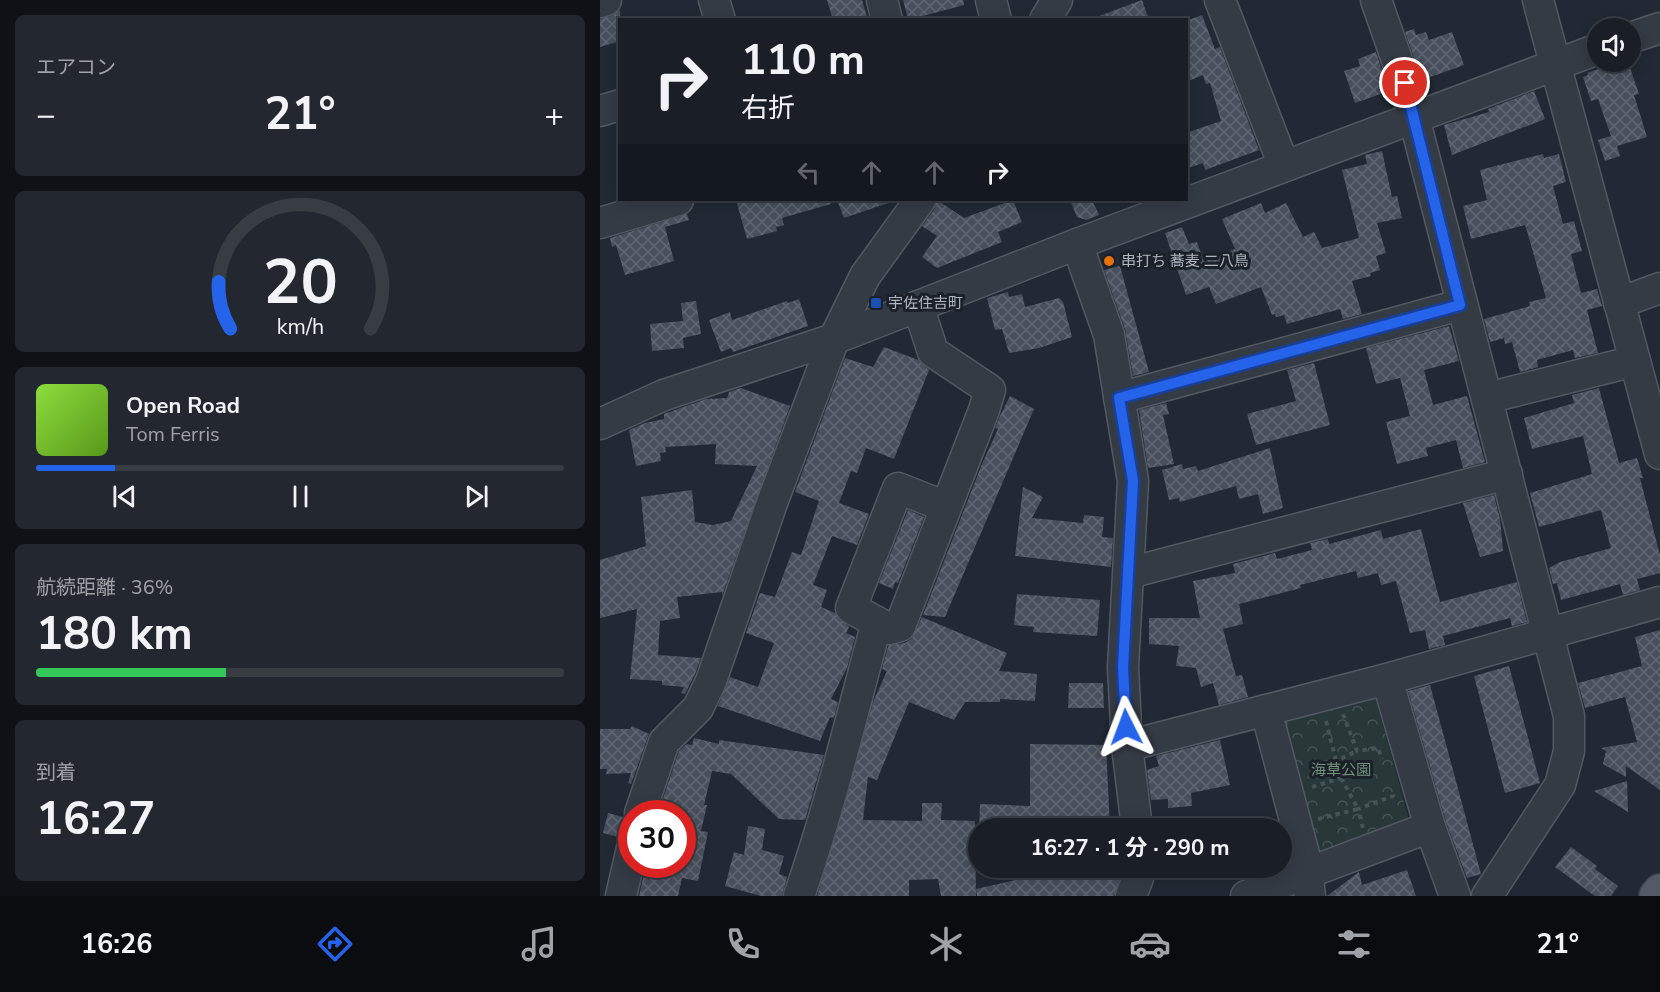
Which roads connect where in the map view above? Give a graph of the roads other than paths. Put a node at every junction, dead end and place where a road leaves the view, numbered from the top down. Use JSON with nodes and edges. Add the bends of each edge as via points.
{"nodes":[{"id":1,"x":606,"y":0,"type":"edge"},
{"id":2,"x":714,"y":0,"type":"edge"},
{"id":3,"x":882,"y":0,"type":"edge"},
{"id":4,"x":991,"y":0,"type":"edge"},
{"id":5,"x":1057,"y":0,"type":"edge"},
{"id":6,"x":1220,"y":0,"type":"edge"},
{"id":7,"x":1376,"y":0,"type":"edge"},
{"id":8,"x":1538,"y":0,"type":"edge"},
{"id":9,"x":600,"y":2,"type":"edge"},
{"id":10,"x":719,"y":18,"type":"edge"},
{"id":11,"x":886,"y":18,"type":"edge"},
{"id":12,"x":996,"y":18,"type":"edge"},
{"id":13,"x":1046,"y":18,"type":"edge"},
{"id":14,"x":1660,"y":28,"type":"edge"},
{"id":15,"x":1641,"y":34,"type":"edge"},
{"id":16,"x":1587,"y":52,"type":"edge"},
{"id":17,"x":1556,"y":62,"type":"junction"},
{"id":18,"x":618,"y":106,"type":"edge"},
{"id":19,"x":600,"y":111,"type":"edge"},
{"id":20,"x":1413,"y":117,"type":"junction"},
{"id":21,"x":1284,"y":166,"type":"junction"},
{"id":22,"x":675,"y":201,"type":"edge"},
{"id":23,"x":919,"y":201,"type":"edge"},
{"id":24,"x":600,"y":223,"type":"edge"},
{"id":25,"x":1077,"y":244,"type":"junction"},
{"id":26,"x":1660,"y":288,"type":"edge"},
{"id":27,"x":1619,"y":303,"type":"junction"},
{"id":28,"x":1460,"y":305,"type":"junction"},
{"id":29,"x":918,"y":306,"type":"junction"},
{"id":30,"x":834,"y":339,"type":"junction"},
{"id":31,"x":1635,"y":361,"type":"junction"},
{"id":32,"x":1119,"y":398,"type":"junction"},
{"id":33,"x":1487,"y":398,"type":"junction"},
{"id":34,"x":600,"y":424,"type":"edge"},
{"id":35,"x":1660,"y":454,"type":"edge"},
{"id":36,"x":1507,"y":474,"type":"junction"},
{"id":37,"x":946,"y":507,"type":"junction"},
{"id":38,"x":1129,"y":573,"type":"junction"},
{"id":39,"x":1660,"y":602,"type":"edge"},
{"id":40,"x":877,"y":622,"type":"junction"},
{"id":41,"x":1548,"y":632,"type":"junction"},
{"id":42,"x":1387,"y":679,"type":"junction"},
{"id":43,"x":1266,"y":710,"type":"junction"},
{"id":44,"x":1127,"y":746,"type":"junction"},
{"id":45,"x":644,"y":800,"type":"edge"},
{"id":46,"x":1136,"y":818,"type":"edge"},
{"id":47,"x":1430,"y":826,"type":"junction"},
{"id":48,"x":1138,"y":878,"type":"edge"},
{"id":49,"x":1309,"y":884,"type":"edge"},
{"id":50,"x":1660,"y":891,"type":"edge"},
{"id":51,"x":799,"y":896,"type":"edge"},
{"id":52,"x":1131,"y":896,"type":"edge"},
{"id":53,"x":1246,"y":896,"type":"edge"},
{"id":54,"x":1455,"y":896,"type":"edge"},
{"id":55,"x":1487,"y":896,"type":"edge"},
{"id":56,"x":1656,"y":896,"type":"edge"}],
"edges":[{"from":1,"to":9,"type":"street"},
{"from":2,"to":10,"type":"street"},
{"from":3,"to":11,"type":"street"},
{"from":4,"to":12,"type":"street"},
{"from":5,"to":13,"type":"street"},
{"from":6,"to":21,"type":"street"},
{"from":7,"to":20,"type":"street"},
{"from":8,"to":17,"type":"street"},
{"from":14,"to":15,"type":"street"},
{"from":16,"to":17,"type":"street"},
{"from":17,"to":20,"type":"street"},
{"from":17,"to":27,"type":"street"},
{"from":18,"to":19,"type":"street"},
{"from":20,"to":21,"type":"street"},
{"from":20,"to":28,"type":"street"},
{"from":21,"to":25,"type":"street"},
{"from":22,"to":24,"type":"street"},
{"from":23,"to":30,"type":"street","via":[[865,276]]},
{"from":25,"to":29,"type":"street"},
{"from":25,"to":32,"type":"street","via":[[1109,335]]},
{"from":26,"to":27,"type":"street"},
{"from":27,"to":31,"type":"street"},
{"from":28,"to":32,"type":"street"},
{"from":28,"to":33,"type":"street"},
{"from":29,"to":30,"type":"street"},
{"from":29,"to":37,"type":"street","via":[[933,352],[990,390]]},
{"from":30,"to":34,"type":"street","via":[[664,395]]},
{"from":30,"to":45,"type":"street","via":[[711,681],[698,708],[664,742]]},
{"from":31,"to":33,"type":"street"},
{"from":31,"to":35,"type":"street"},
{"from":32,"to":38,"type":"street","via":[[1133,481]]},
{"from":33,"to":36,"type":"street"},
{"from":36,"to":38,"type":"street"},
{"from":36,"to":41,"type":"street"},
{"from":37,"to":40,"type":"street","via":[[900,626],[889,628]]},
{"from":37,"to":40,"type":"street","via":[[897,488],[851,608]]},
{"from":38,"to":44,"type":"street","via":[[1123,667]]},
{"from":39,"to":41,"type":"street"},
{"from":40,"to":51,"type":"street","via":[[823,827]]},
{"from":41,"to":42,"type":"street"},
{"from":41,"to":55,"type":"street","via":[[1569,716],[1569,751],[1560,785]]},
{"from":42,"to":43,"type":"street"},
{"from":42,"to":47,"type":"street"},
{"from":43,"to":44,"type":"street"},
{"from":43,"to":49,"type":"street"},
{"from":44,"to":46,"type":"street"},
{"from":47,"to":49,"type":"street","via":[[1370,849]]},
{"from":47,"to":54,"type":"street"},
{"from":48,"to":52,"type":"street"},
{"from":49,"to":53,"type":"street"},
{"from":50,"to":56,"type":"main road"}]}
